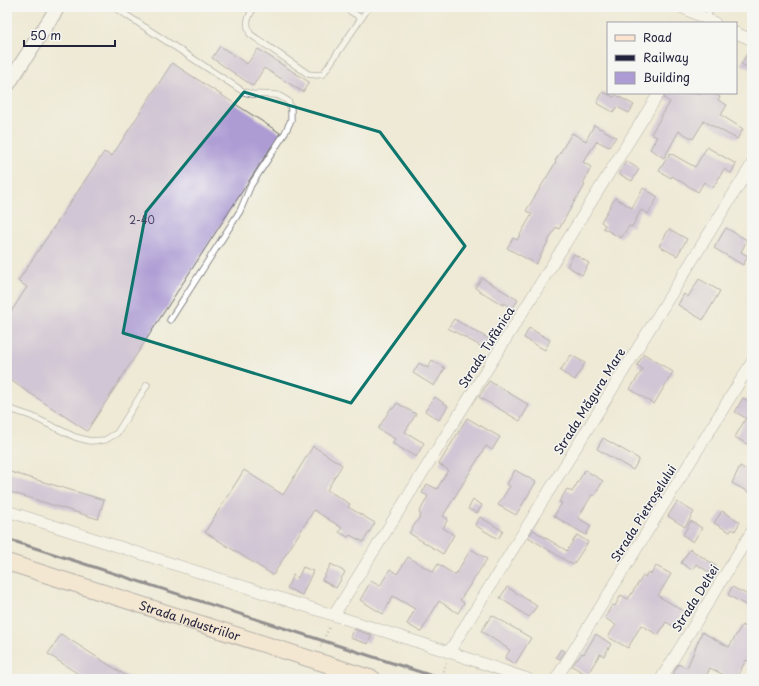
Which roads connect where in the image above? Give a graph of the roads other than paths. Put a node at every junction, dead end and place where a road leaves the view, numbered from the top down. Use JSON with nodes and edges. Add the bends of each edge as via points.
{"nodes":[{"id":1,"x":58,"y":7,"type":"edge"},
{"id":2,"x":114,"y":7,"type":"edge"},
{"id":3,"x":254,"y":7,"type":"edge"},
{"id":4,"x":344,"y":7,"type":"edge"},
{"id":5,"x":369,"y":7,"type":"edge"},
{"id":6,"x":681,"y":7,"type":"edge"},
{"id":7,"x":712,"y":7,"type":"edge"},
{"id":8,"x":361,"y":18,"type":"junction"},
{"id":9,"x":708,"y":21,"type":"edge"},
{"id":10,"x":737,"y":33,"type":"edge"},
{"id":11,"x":752,"y":40,"type":"edge"},
{"id":12,"x":7,"y":86,"type":"edge"},
{"id":13,"x":658,"y":94,"type":"edge"},
{"id":14,"x":752,"y":164,"type":"edge"},
{"id":15,"x":170,"y":320,"type":"dead end"},
{"id":16,"x":752,"y":362,"type":"edge"},
{"id":17,"x":147,"y":385,"type":"dead end"},
{"id":18,"x":7,"y":408,"type":"edge"},
{"id":19,"x":7,"y":511,"type":"edge"},
{"id":20,"x":752,"y":531,"type":"edge"},
{"id":21,"x":7,"y":562,"type":"edge"},
{"id":22,"x":334,"y":616,"type":"junction"},
{"id":23,"x":449,"y":652,"type":"junction"},
{"id":24,"x":373,"y":679,"type":"edge"},
{"id":25,"x":528,"y":679,"type":"edge"},
{"id":26,"x":556,"y":679,"type":"edge"},
{"id":27,"x":661,"y":679,"type":"edge"}],
"edges":[{"from":1,"to":12,"type":"street"},
{"from":2,"to":15,"type":"lane","via":[[244,92],[277,95],[288,101],[291,108],[291,120],[285,133],[251,185],[240,211]]},
{"from":3,"to":8,"type":"lane","via":[[247,19],[250,34],[308,74],[317,75],[323,74]]},
{"from":4,"to":8,"type":"lane"},
{"from":5,"to":8,"type":"lane"},
{"from":6,"to":9,"type":"street"},
{"from":7,"to":9,"type":"lane"},
{"from":10,"to":11,"type":"street"},
{"from":13,"to":22,"type":"street","name":"Strada Tufănica"},
{"from":14,"to":23,"type":"street","name":"Strada Măgura Mare"},
{"from":16,"to":26,"type":"street","name":"Strada Pietroșelului"},
{"from":17,"to":18,"type":"lane","via":[[117,433],[105,440],[90,441],[75,437]]},
{"from":19,"to":22,"type":"street"},
{"from":20,"to":27,"type":"street","name":"Strada Deltei"},
{"from":21,"to":24,"type":"main road","name":"Strada Industriilor"},
{"from":22,"to":23,"type":"street"},
{"from":23,"to":25,"type":"street"}]}
